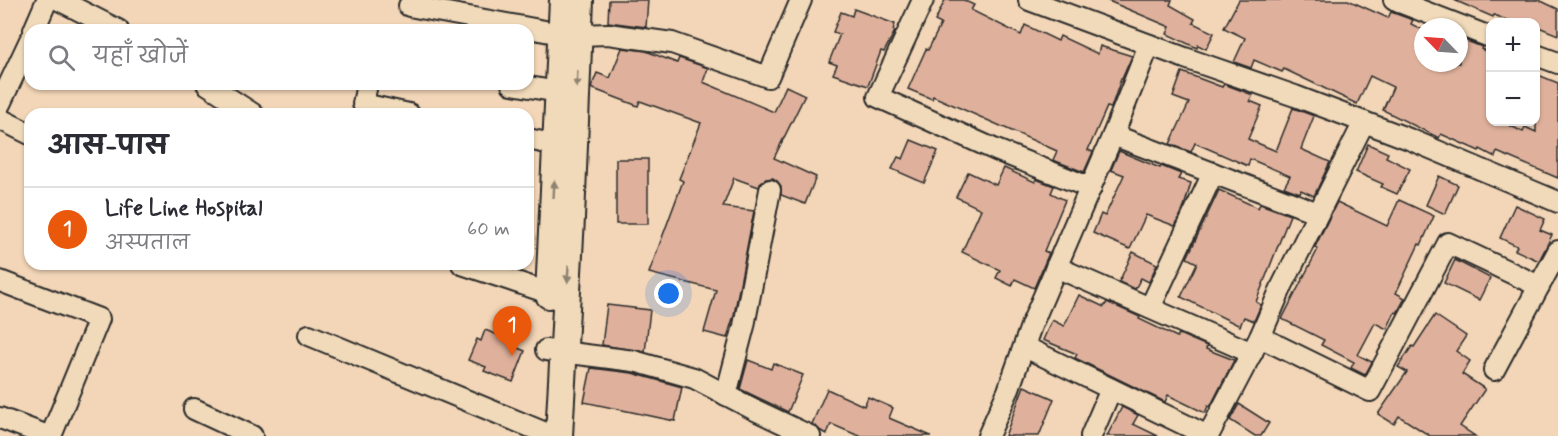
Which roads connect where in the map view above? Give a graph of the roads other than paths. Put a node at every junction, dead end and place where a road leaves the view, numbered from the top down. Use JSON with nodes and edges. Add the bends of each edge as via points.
{"nodes":[{"id":1,"x":47,"y":0,"type":"edge"},
{"id":2,"x":59,"y":0,"type":"edge"},
{"id":3,"x":563,"y":0,"type":"edge"},
{"id":4,"x":580,"y":0,"type":"edge"},
{"id":5,"x":801,"y":0,"type":"edge"},
{"id":6,"x":923,"y":0,"type":"edge"},
{"id":7,"x":1029,"y":0,"type":"edge"},
{"id":8,"x":1394,"y":0,"type":"edge"},
{"id":9,"x":409,"y":6,"type":"dead end"},
{"id":10,"x":37,"y":24,"type":"edge"},
{"id":11,"x":106,"y":24,"type":"edge"},
{"id":12,"x":509,"y":24,"type":"edge"},
{"id":13,"x":534,"y":29,"type":"edge"},
{"id":14,"x":570,"y":35,"type":"junction"},
{"id":15,"x":1486,"y":35,"type":"edge"},
{"id":16,"x":1149,"y":45,"type":"junction"},
{"id":17,"x":24,"y":51,"type":"edge"},
{"id":18,"x":1540,"y":56,"type":"edge"},
{"id":19,"x":1558,"y":63,"type":"edge"},
{"id":20,"x":534,"y":88,"type":"edge"},
{"id":21,"x":216,"y":90,"type":"edge"},
{"id":22,"x":366,"y":90,"type":"edge"},
{"id":23,"x":2,"y":92,"type":"edge"},
{"id":24,"x":558,"y":92,"type":"junction"},
{"id":25,"x":245,"y":108,"type":"edge"},
{"id":26,"x":381,"y":108,"type":"edge"},
{"id":27,"x":0,"y":119,"type":"edge"},
{"id":28,"x":1364,"y":122,"type":"junction"},
{"id":29,"x":24,"y":131,"type":"edge"},
{"id":30,"x":1113,"y":135,"type":"junction"},
{"id":31,"x":534,"y":140,"type":"edge"},
{"id":32,"x":556,"y":145,"type":"junction"},
{"id":33,"x":1213,"y":173,"type":"junction"},
{"id":34,"x":1091,"y":188,"type":"junction"},
{"id":35,"x":770,"y":190,"type":"dead end"},
{"id":36,"x":1558,"y":202,"type":"edge"},
{"id":37,"x":1318,"y":213,"type":"junction"},
{"id":38,"x":1558,"y":251,"type":"edge"},
{"id":39,"x":1056,"y":267,"type":"junction"},
{"id":40,"x":480,"y":270,"type":"edge"},
{"id":41,"x":0,"y":280,"type":"edge"},
{"id":42,"x":1539,"y":286,"type":"junction"},
{"id":43,"x":549,"y":293,"type":"junction"},
{"id":44,"x":1150,"y":308,"type":"junction"},
{"id":45,"x":309,"y":335,"type":"dead end"},
{"id":46,"x":1256,"y":345,"type":"junction"},
{"id":47,"x":1024,"y":347,"type":"junction"},
{"id":48,"x":554,"y":351,"type":"junction"},
{"id":49,"x":1494,"y":370,"type":"dead end"},
{"id":50,"x":1110,"y":389,"type":"junction"},
{"id":51,"x":726,"y":395,"type":"junction"},
{"id":52,"x":194,"y":409,"type":"dead end"},
{"id":53,"x":0,"y":418,"type":"edge"},
{"id":54,"x":780,"y":430,"type":"edge"},
{"id":55,"x":548,"y":435,"type":"edge"},
{"id":56,"x":50,"y":436,"type":"edge"},
{"id":57,"x":252,"y":436,"type":"edge"},
{"id":58,"x":810,"y":436,"type":"edge"},
{"id":59,"x":988,"y":436,"type":"edge"},
{"id":60,"x":1091,"y":436,"type":"edge"},
{"id":61,"x":1208,"y":436,"type":"edge"}],
"edges":[{"from":1,"to":10,"type":"street"},
{"from":2,"to":11,"type":"street"},
{"from":3,"to":14,"type":"street"},
{"from":4,"to":14,"type":"street"},
{"from":5,"to":14,"type":"street","via":[[768,77],[672,43],[608,34]]},
{"from":6,"to":34,"type":"street","via":[[878,97]]},
{"from":7,"to":16,"type":"street"},
{"from":8,"to":15,"type":"street"},
{"from":9,"to":12,"type":"street"},
{"from":13,"to":14,"type":"street"},
{"from":14,"to":24,"type":"street"},
{"from":14,"to":48,"type":"street","one_way":true,"via":[[571,218]]},
{"from":16,"to":28,"type":"street"},
{"from":16,"to":30,"type":"street"},
{"from":17,"to":23,"type":"street"},
{"from":18,"to":19,"type":"street"},
{"from":20,"to":24,"type":"street"},
{"from":21,"to":25,"type":"street"},
{"from":22,"to":26,"type":"street","via":[[363,104]]},
{"from":24,"to":32,"type":"street"},
{"from":27,"to":29,"type":"street"},
{"from":28,"to":36,"type":"street"},
{"from":28,"to":37,"type":"street"},
{"from":30,"to":33,"type":"street"},
{"from":30,"to":34,"type":"street"},
{"from":31,"to":32,"type":"street"},
{"from":43,"to":32,"type":"street","one_way":true},
{"from":33,"to":37,"type":"street"},
{"from":33,"to":44,"type":"street"},
{"from":34,"to":39,"type":"street"},
{"from":35,"to":51,"type":"street","via":[[744,326]]},
{"from":37,"to":46,"type":"street"},
{"from":38,"to":42,"type":"street"},
{"from":39,"to":44,"type":"street"},
{"from":39,"to":47,"type":"street"},
{"from":40,"to":43,"type":"street"},
{"from":41,"to":56,"type":"street","via":[[99,319]]},
{"from":42,"to":46,"type":"street","via":[[1448,243],[1370,391]]},
{"from":42,"to":49,"type":"street"},
{"from":43,"to":48,"type":"street"},
{"from":44,"to":46,"type":"street"},
{"from":45,"to":55,"type":"street"},
{"from":46,"to":61,"type":"street"},
{"from":47,"to":50,"type":"street"},
{"from":47,"to":59,"type":"street"},
{"from":48,"to":51,"type":"street","via":[[634,361],[694,378]]},
{"from":48,"to":55,"type":"street"},
{"from":50,"to":60,"type":"street"},
{"from":50,"to":61,"type":"street"},
{"from":51,"to":54,"type":"street"},
{"from":52,"to":57,"type":"street"},
{"from":53,"to":56,"type":"street"},
{"from":54,"to":58,"type":"street"}]}
